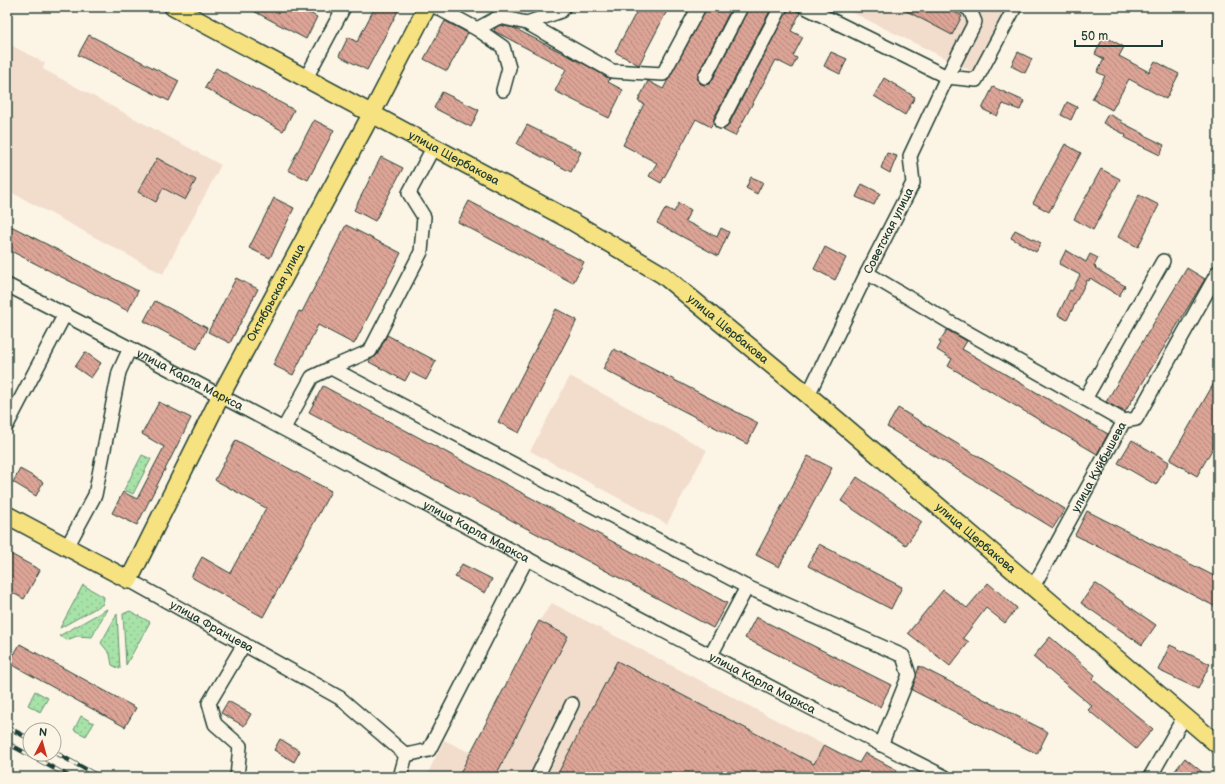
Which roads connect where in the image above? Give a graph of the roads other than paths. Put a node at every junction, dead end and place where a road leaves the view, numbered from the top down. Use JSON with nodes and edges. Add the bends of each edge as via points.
{"nodes":[{"id":1,"x":174,"y":7,"type":"edge"},
{"id":2,"x":344,"y":7,"type":"edge"},
{"id":3,"x":427,"y":7,"type":"edge"},
{"id":4,"x":436,"y":7,"type":"edge"},
{"id":5,"x":564,"y":7,"type":"edge"},
{"id":6,"x":699,"y":7,"type":"edge"},
{"id":7,"x":741,"y":7,"type":"edge"},
{"id":8,"x":781,"y":7,"type":"edge"},
{"id":9,"x":965,"y":7,"type":"edge"},
{"id":10,"x":1015,"y":7,"type":"edge"},
{"id":11,"x":811,"y":8,"type":"edge"},
{"id":12,"x":527,"y":23,"type":"junction"},
{"id":13,"x":477,"y":29,"type":"junction"},
{"id":14,"x":705,"y":77,"type":"dead end"},
{"id":15,"x":946,"y":77,"type":"junction"},
{"id":16,"x":306,"y":78,"type":"junction"},
{"id":17,"x":503,"y":90,"type":"dead end"},
{"id":18,"x":372,"y":113,"type":"junction"},
{"id":19,"x":721,"y":122,"type":"dead end"},
{"id":20,"x":434,"y":146,"type":"junction"},
{"id":21,"x":1163,"y":261,"type":"dead end"},
{"id":22,"x":1218,"y":272,"type":"edge"},
{"id":23,"x":867,"y":273,"type":"junction"},
{"id":24,"x":7,"y":285,"type":"edge"},
{"id":25,"x":65,"y":314,"type":"junction"},
{"id":26,"x":130,"y":348,"type":"junction"},
{"id":27,"x":331,"y":368,"type":"junction"},
{"id":28,"x":221,"y":395,"type":"junction"},
{"id":29,"x":808,"y":395,"type":"junction"},
{"id":30,"x":1085,"y":399,"type":"junction"},
{"id":31,"x":1124,"y":421,"type":"junction"},
{"id":32,"x":7,"y":424,"type":"edge"},
{"id":33,"x":284,"y":428,"type":"junction"},
{"id":34,"x":7,"y":515,"type":"edge"},
{"id":35,"x":67,"y":547,"type":"junction"},
{"id":36,"x":527,"y":558,"type":"junction"},
{"id":37,"x":129,"y":580,"type":"junction"},
{"id":38,"x":1033,"y":587,"type":"junction"},
{"id":39,"x":747,"y":588,"type":"junction"},
{"id":40,"x":244,"y":644,"type":"junction"},
{"id":41,"x":711,"y":655,"type":"junction"},
{"id":42,"x":572,"y":704,"type":"dead end"},
{"id":43,"x":1184,"y":717,"type":"junction"},
{"id":44,"x":881,"y":745,"type":"junction"},
{"id":45,"x":1218,"y":745,"type":"edge"},
{"id":46,"x":406,"y":755,"type":"junction"},
{"id":47,"x":237,"y":777,"type":"edge"},
{"id":48,"x":400,"y":777,"type":"edge"},
{"id":49,"x":537,"y":777,"type":"edge"},
{"id":50,"x":945,"y":777,"type":"edge"},
{"id":51,"x":1150,"y":777,"type":"edge"}],
"edges":[{"from":1,"to":16,"type":"main road","name":"улица Щербакова"},
{"from":2,"to":16,"type":"street"},
{"from":3,"to":18,"type":"main road","name":"Октябрьская улица"},
{"from":4,"to":13,"type":"street"},
{"from":5,"to":12,"type":"street","via":[[561,11]]},
{"from":6,"to":12,"type":"street","via":[[663,74],[612,71]]},
{"from":7,"to":14,"type":"street"},
{"from":8,"to":19,"type":"street"},
{"from":9,"to":15,"type":"street","name":"Советская улица","via":[[970,10],[975,22]]},
{"from":10,"to":15,"type":"street","via":[[976,80]]},
{"from":11,"to":15,"type":"street"},
{"from":12,"to":13,"type":"street","via":[[499,17]]},
{"from":13,"to":17,"type":"street","via":[[503,48],[509,68]]},
{"from":15,"to":23,"type":"street","name":"Советская улица","via":[[910,156],[913,183]]},
{"from":16,"to":18,"type":"main road","name":"улица Щербакова"},
{"from":18,"to":20,"type":"main road","name":"улица Щербакова"},
{"from":18,"to":28,"type":"main road","name":"Октябрьская улица"},
{"from":20,"to":27,"type":"street","via":[[409,193],[424,217],[421,252],[370,351]]},
{"from":20,"to":29,"type":"main road","name":"улица Щербакова","via":[[568,219],[663,275]]},
{"from":21,"to":30,"type":"street"},
{"from":22,"to":31,"type":"street","name":"улица Куйбышева","via":[[1136,419]]},
{"from":23,"to":29,"type":"street","name":"Советская улица"},
{"from":23,"to":30,"type":"street"},
{"from":24,"to":25,"type":"street","name":"улица Карла Маркса"},
{"from":25,"to":26,"type":"street","name":"улица Карла Маркса"},
{"from":25,"to":32,"type":"street"},
{"from":26,"to":28,"type":"street","name":"улица Карла Маркса"},
{"from":26,"to":35,"type":"street","via":[[119,372],[95,495]]},
{"from":27,"to":33,"type":"street","via":[[312,377]]},
{"from":27,"to":39,"type":"street"},
{"from":28,"to":33,"type":"street","name":"улица Карла Маркса"},
{"from":28,"to":37,"type":"main road","name":"Октябрьская улица"},
{"from":29,"to":38,"type":"main road","name":"улица Щербакова"},
{"from":30,"to":31,"type":"street"},
{"from":31,"to":38,"type":"street","name":"улица Куйбышева"},
{"from":33,"to":36,"type":"street","name":"улица Карла Маркса"},
{"from":34,"to":35,"type":"main road","name":"улица Францева"},
{"from":35,"to":37,"type":"main road","name":"улица Францева"},
{"from":36,"to":41,"type":"street","name":"улица Карла Маркса"},
{"from":36,"to":46,"type":"street","via":[[429,750]]},
{"from":37,"to":40,"type":"street","name":"улица Францева"},
{"from":38,"to":43,"type":"main road","name":"улица Щербакова"},
{"from":39,"to":41,"type":"street"},
{"from":39,"to":44,"type":"street","via":[[903,656],[909,675]]},
{"from":40,"to":46,"type":"street","name":"улица Францева","via":[[340,698]]},
{"from":40,"to":47,"type":"street","via":[[209,703],[215,724],[240,746]]},
{"from":41,"to":44,"type":"street","name":"улица Карла Маркса"},
{"from":42,"to":49,"type":"street"},
{"from":43,"to":45,"type":"main road","name":"улица Щербакова"},
{"from":43,"to":51,"type":"street"},
{"from":44,"to":50,"type":"street","name":"улица Карла Маркса"},
{"from":46,"to":48,"type":"street"}]}
